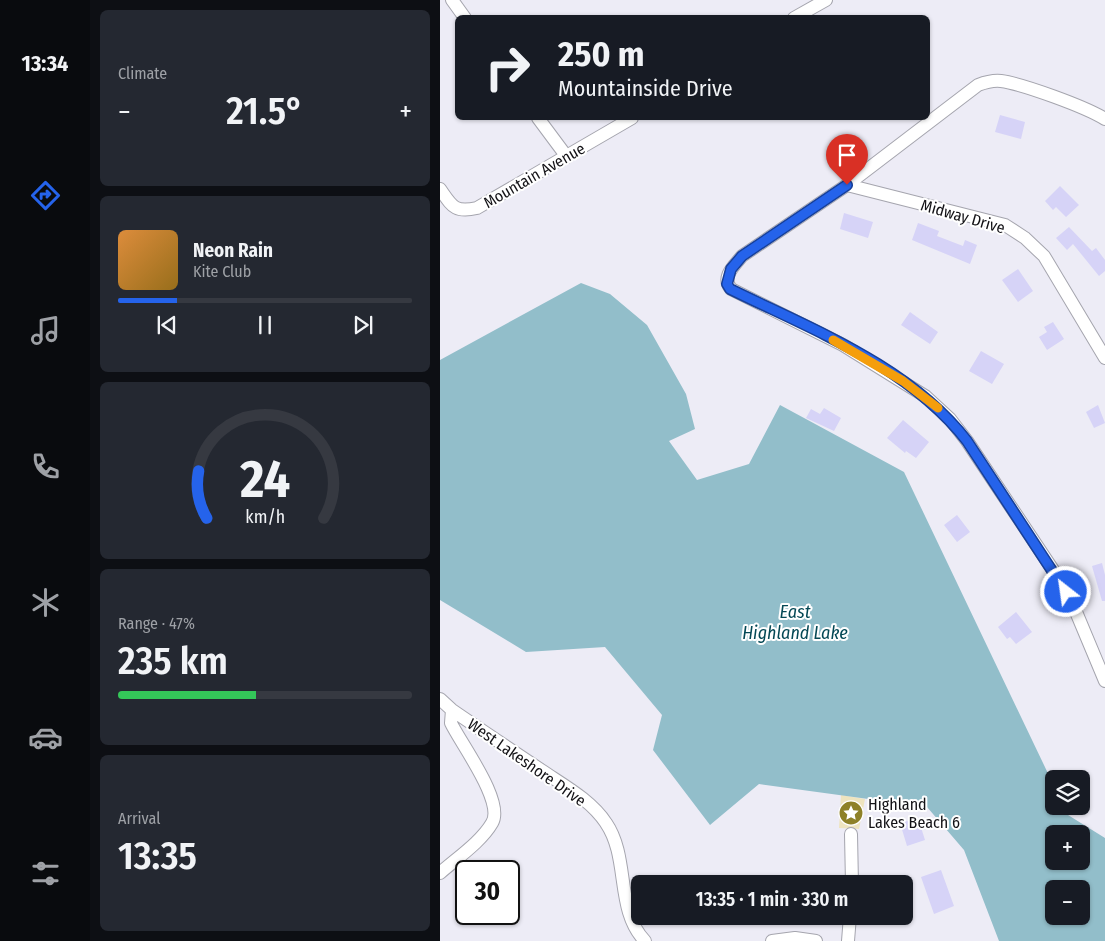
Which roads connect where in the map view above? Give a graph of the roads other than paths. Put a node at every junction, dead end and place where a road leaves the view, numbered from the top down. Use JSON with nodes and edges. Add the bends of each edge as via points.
{"nodes":[{"id":1,"x":452,"y":0,"type":"edge"},
{"id":2,"x":826,"y":0,"type":"edge"},
{"id":3,"x":801,"y":10,"type":"edge"},
{"id":4,"x":463,"y":15,"type":"edge"},
{"id":5,"x":1105,"y":119,"type":"edge"},
{"id":6,"x":540,"y":120,"type":"edge"},
{"id":7,"x":629,"y":120,"type":"edge"},
{"id":8,"x":567,"y":156,"type":"junction"},
{"id":9,"x":847,"y":185,"type":"junction"},
{"id":10,"x":440,"y":189,"type":"edge"},
{"id":11,"x":1105,"y":358,"type":"edge"},
{"id":12,"x":1105,"y":681,"type":"edge"},
{"id":13,"x":440,"y":699,"type":"edge"},
{"id":14,"x":452,"y":710,"type":"junction"},
{"id":15,"x":851,"y":834,"type":"dead end"},
{"id":16,"x":440,"y":873,"type":"edge"},
{"id":17,"x":852,"y":875,"type":"edge"},
{"id":18,"x":849,"y":925,"type":"edge"},
{"id":19,"x":645,"y":941,"type":"edge"},
{"id":20,"x":772,"y":941,"type":"edge"},
{"id":21,"x":816,"y":941,"type":"edge"},
{"id":22,"x":848,"y":941,"type":"edge"}],
"edges":[{"from":1,"to":4,"type":"street"},
{"from":2,"to":3,"type":"street"},
{"from":5,"to":9,"type":"street","via":[[1012,84],[988,81],[978,85]]},
{"from":6,"to":8,"type":"street"},
{"from":7,"to":8,"type":"street","name":"Mountain Avenue"},
{"from":8,"to":10,"type":"street","name":"Mountain Avenue","via":[[477,208],[463,211],[454,208]]},
{"from":9,"to":11,"type":"street","name":"Midway Drive","via":[[1004,225],[1025,238],[1048,263]]},
{"from":9,"to":12,"type":"street","via":[[742,256],[731,269],[727,284],[730,289],[843,345],[903,381],[950,419],[1057,576],[1074,607]]},
{"from":13,"to":14,"type":"street","name":"West Lakeshore Drive"},
{"from":14,"to":16,"type":"street","via":[[451,723],[491,794],[495,809],[494,821],[485,833]]},
{"from":14,"to":19,"type":"street","name":"West Lakeshore Drive","via":[[574,792],[606,823],[618,849],[629,911],[636,932]]},
{"from":15,"to":17,"type":"street"},
{"from":18,"to":22,"type":"street"},
{"from":20,"to":21,"type":"street","via":[[795,938]]}]}
